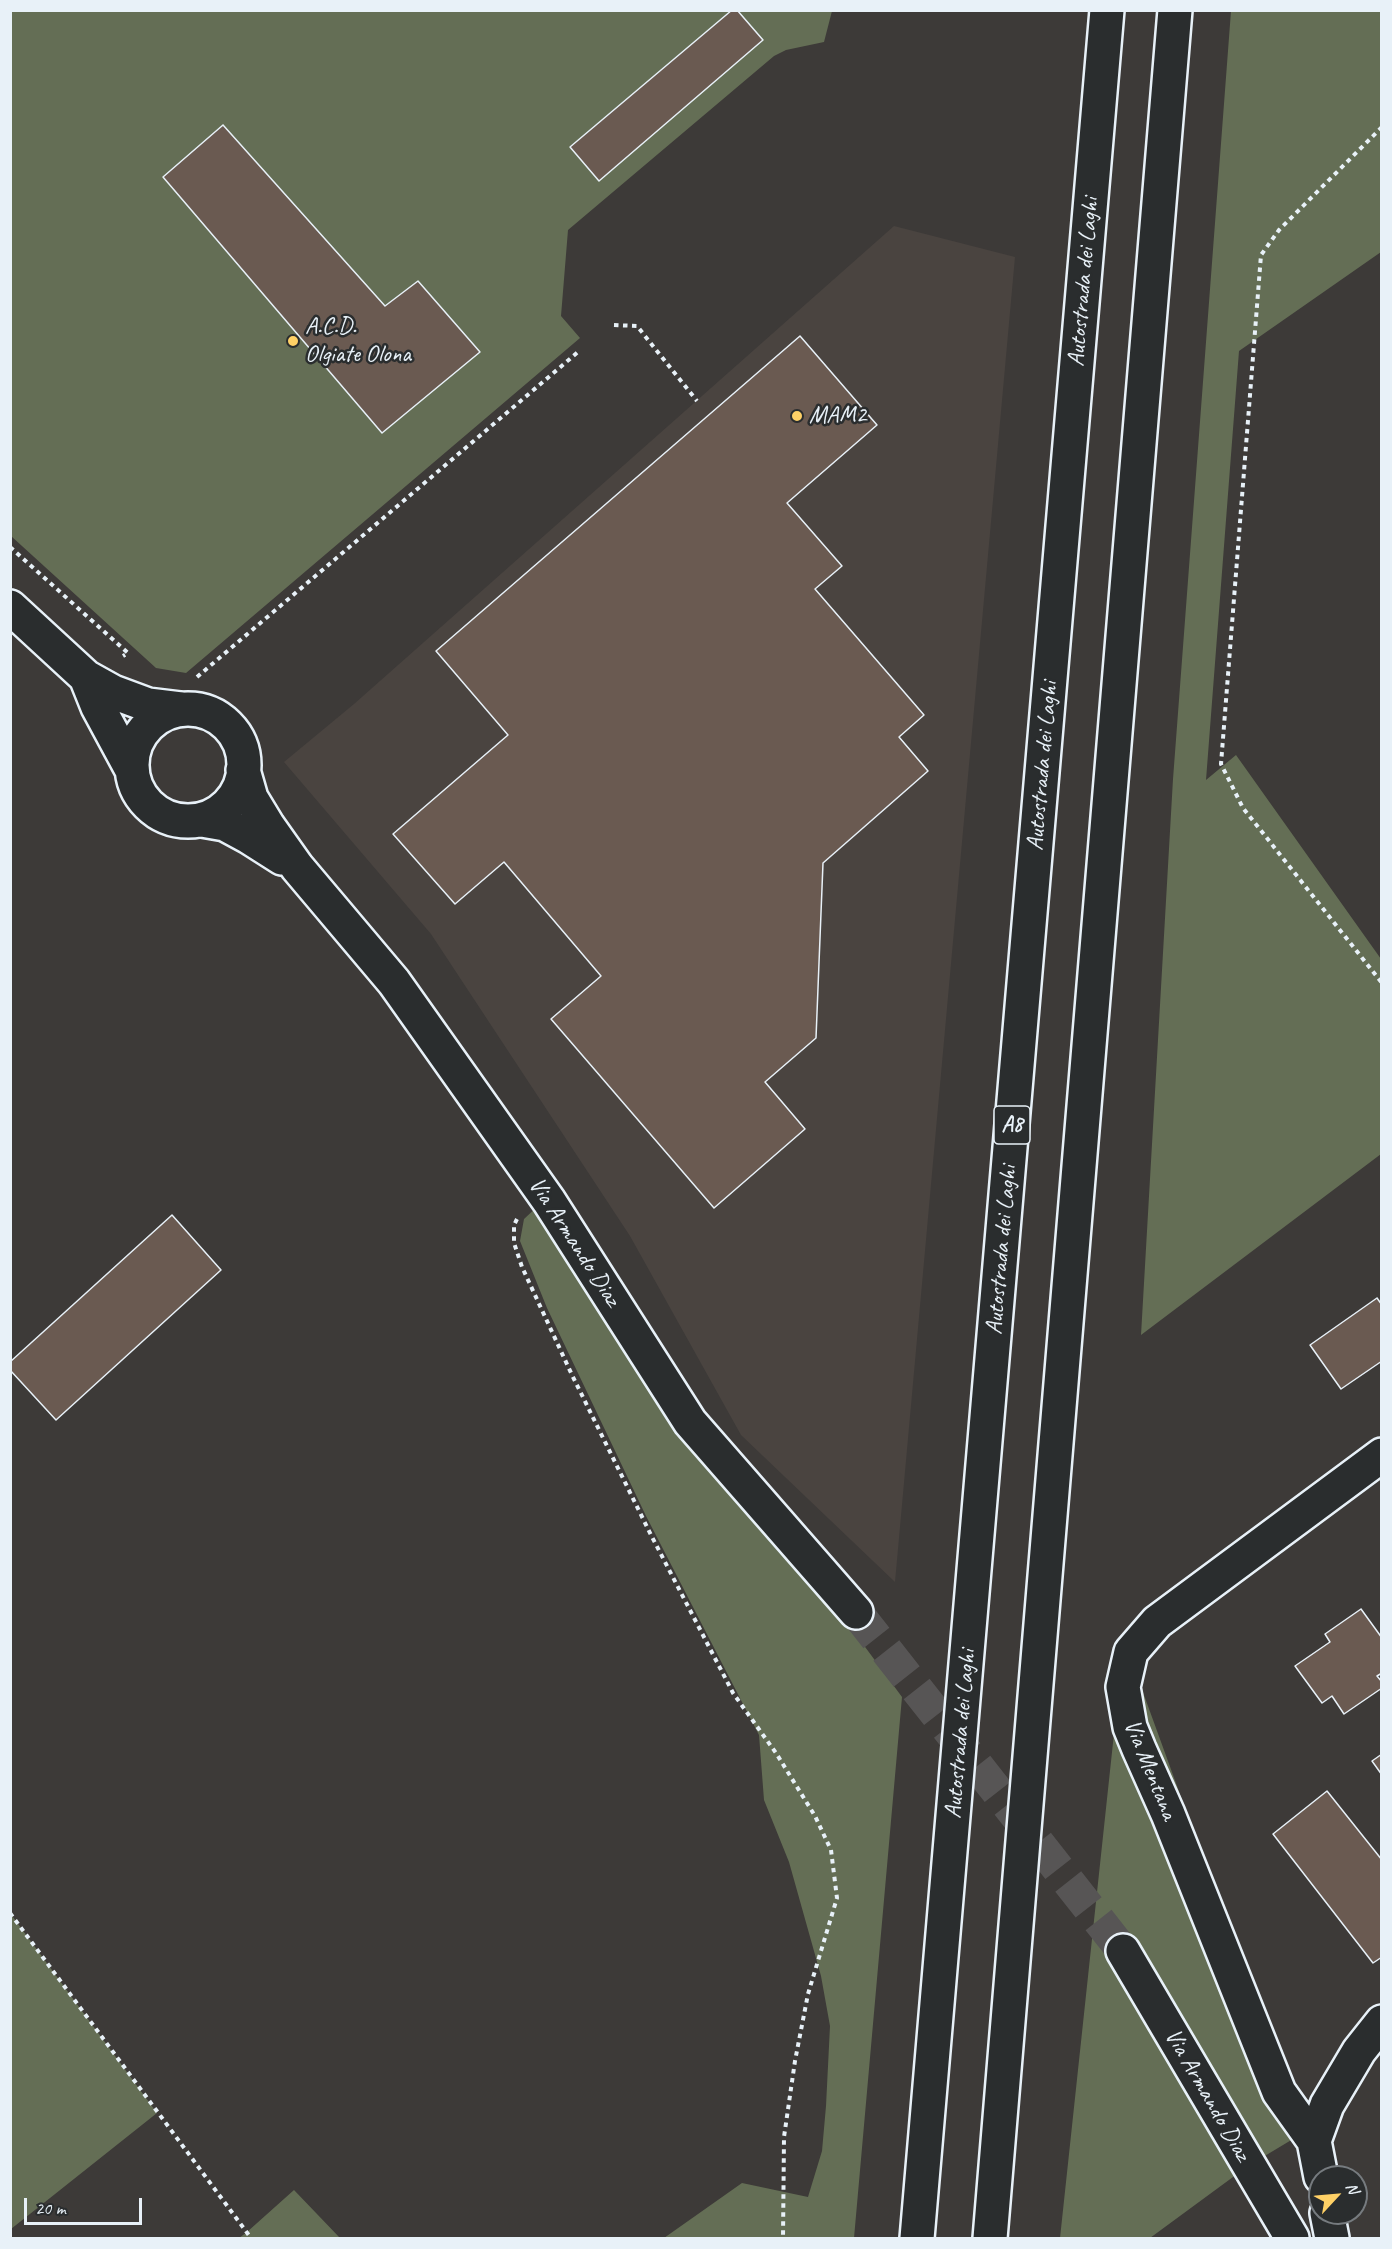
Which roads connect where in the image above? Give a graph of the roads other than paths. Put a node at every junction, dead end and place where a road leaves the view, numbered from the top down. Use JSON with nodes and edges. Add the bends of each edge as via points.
{"nodes":[{"id":1,"x":1107,"y":10,"type":"edge"},
{"id":2,"x":1175,"y":10,"type":"edge"},
{"id":3,"x":10,"y":607,"type":"edge"},
{"id":4,"x":86,"y":677,"type":"junction"},
{"id":5,"x":186,"y":695,"type":"junction"},
{"id":6,"x":132,"y":770,"type":"junction"},
{"id":7,"x":243,"y":770,"type":"junction"},
{"id":8,"x":202,"y":820,"type":"junction"},
{"id":9,"x":297,"y":867,"type":"junction"},
{"id":10,"x":1382,"y":1455,"type":"edge"},
{"id":11,"x":856,"y":1612,"type":"tunnel mouth"},
{"id":12,"x":1123,"y":1952,"type":"tunnel mouth"},
{"id":13,"x":1382,"y":2022,"type":"edge"},
{"id":14,"x":1314,"y":2141,"type":"junction"},
{"id":15,"x":1319,"y":2165,"type":"edge"},
{"id":16,"x":917,"y":2238,"type":"edge"},
{"id":17,"x":990,"y":2238,"type":"edge"},
{"id":18,"x":1292,"y":2238,"type":"edge"}],
"edges":[{"from":1,"to":16,"type":"main road","name":"Autostrada dei Laghi","number":"A8"},
{"from":2,"to":17,"type":"main road"},
{"from":3,"to":4,"type":"main road","name":"Via Armando Diaz"},
{"from":4,"to":5,"type":"main road","name":"Via Armando Diaz","via":[[148,705]]},
{"from":4,"to":6,"type":"main road","name":"Via Armando Diaz"},
{"from":5,"to":6,"type":"main road","via":[[146,727],[135,744]]},
{"from":5,"to":7,"type":"main road","name":"Via Armando Diaz","via":[[200,711],[218,718],[232,732],[242,751]]},
{"from":6,"to":8,"type":"main road","name":"Via Armando Diaz","via":[[134,782],[148,805],[164,816],[182,821]]},
{"from":7,"to":8,"type":"main road","via":[[238,789],[227,806]]},
{"from":7,"to":9,"type":"main road","name":"Via Armando Diaz","via":[[251,798]]},
{"from":8,"to":9,"type":"main road","name":"Via Armando Diaz","via":[[225,824]]},
{"from":9,"to":11,"type":"main road","name":"Via Armando Diaz","via":[[394,982],[542,1191],[690,1422]]},
{"from":10,"to":14,"type":"main road","name":"Via Mentana","via":[[1157,1622],[1131,1652],[1123,1687],[1130,1727],[1279,2092]]},
{"from":12,"to":18,"type":"main road","name":"Via Armando Diaz"},
{"from":13,"to":14,"type":"main road","via":[[1359,2051],[1327,2105]]},
{"from":14,"to":15,"type":"main road","name":"Via Mentana"}]}
